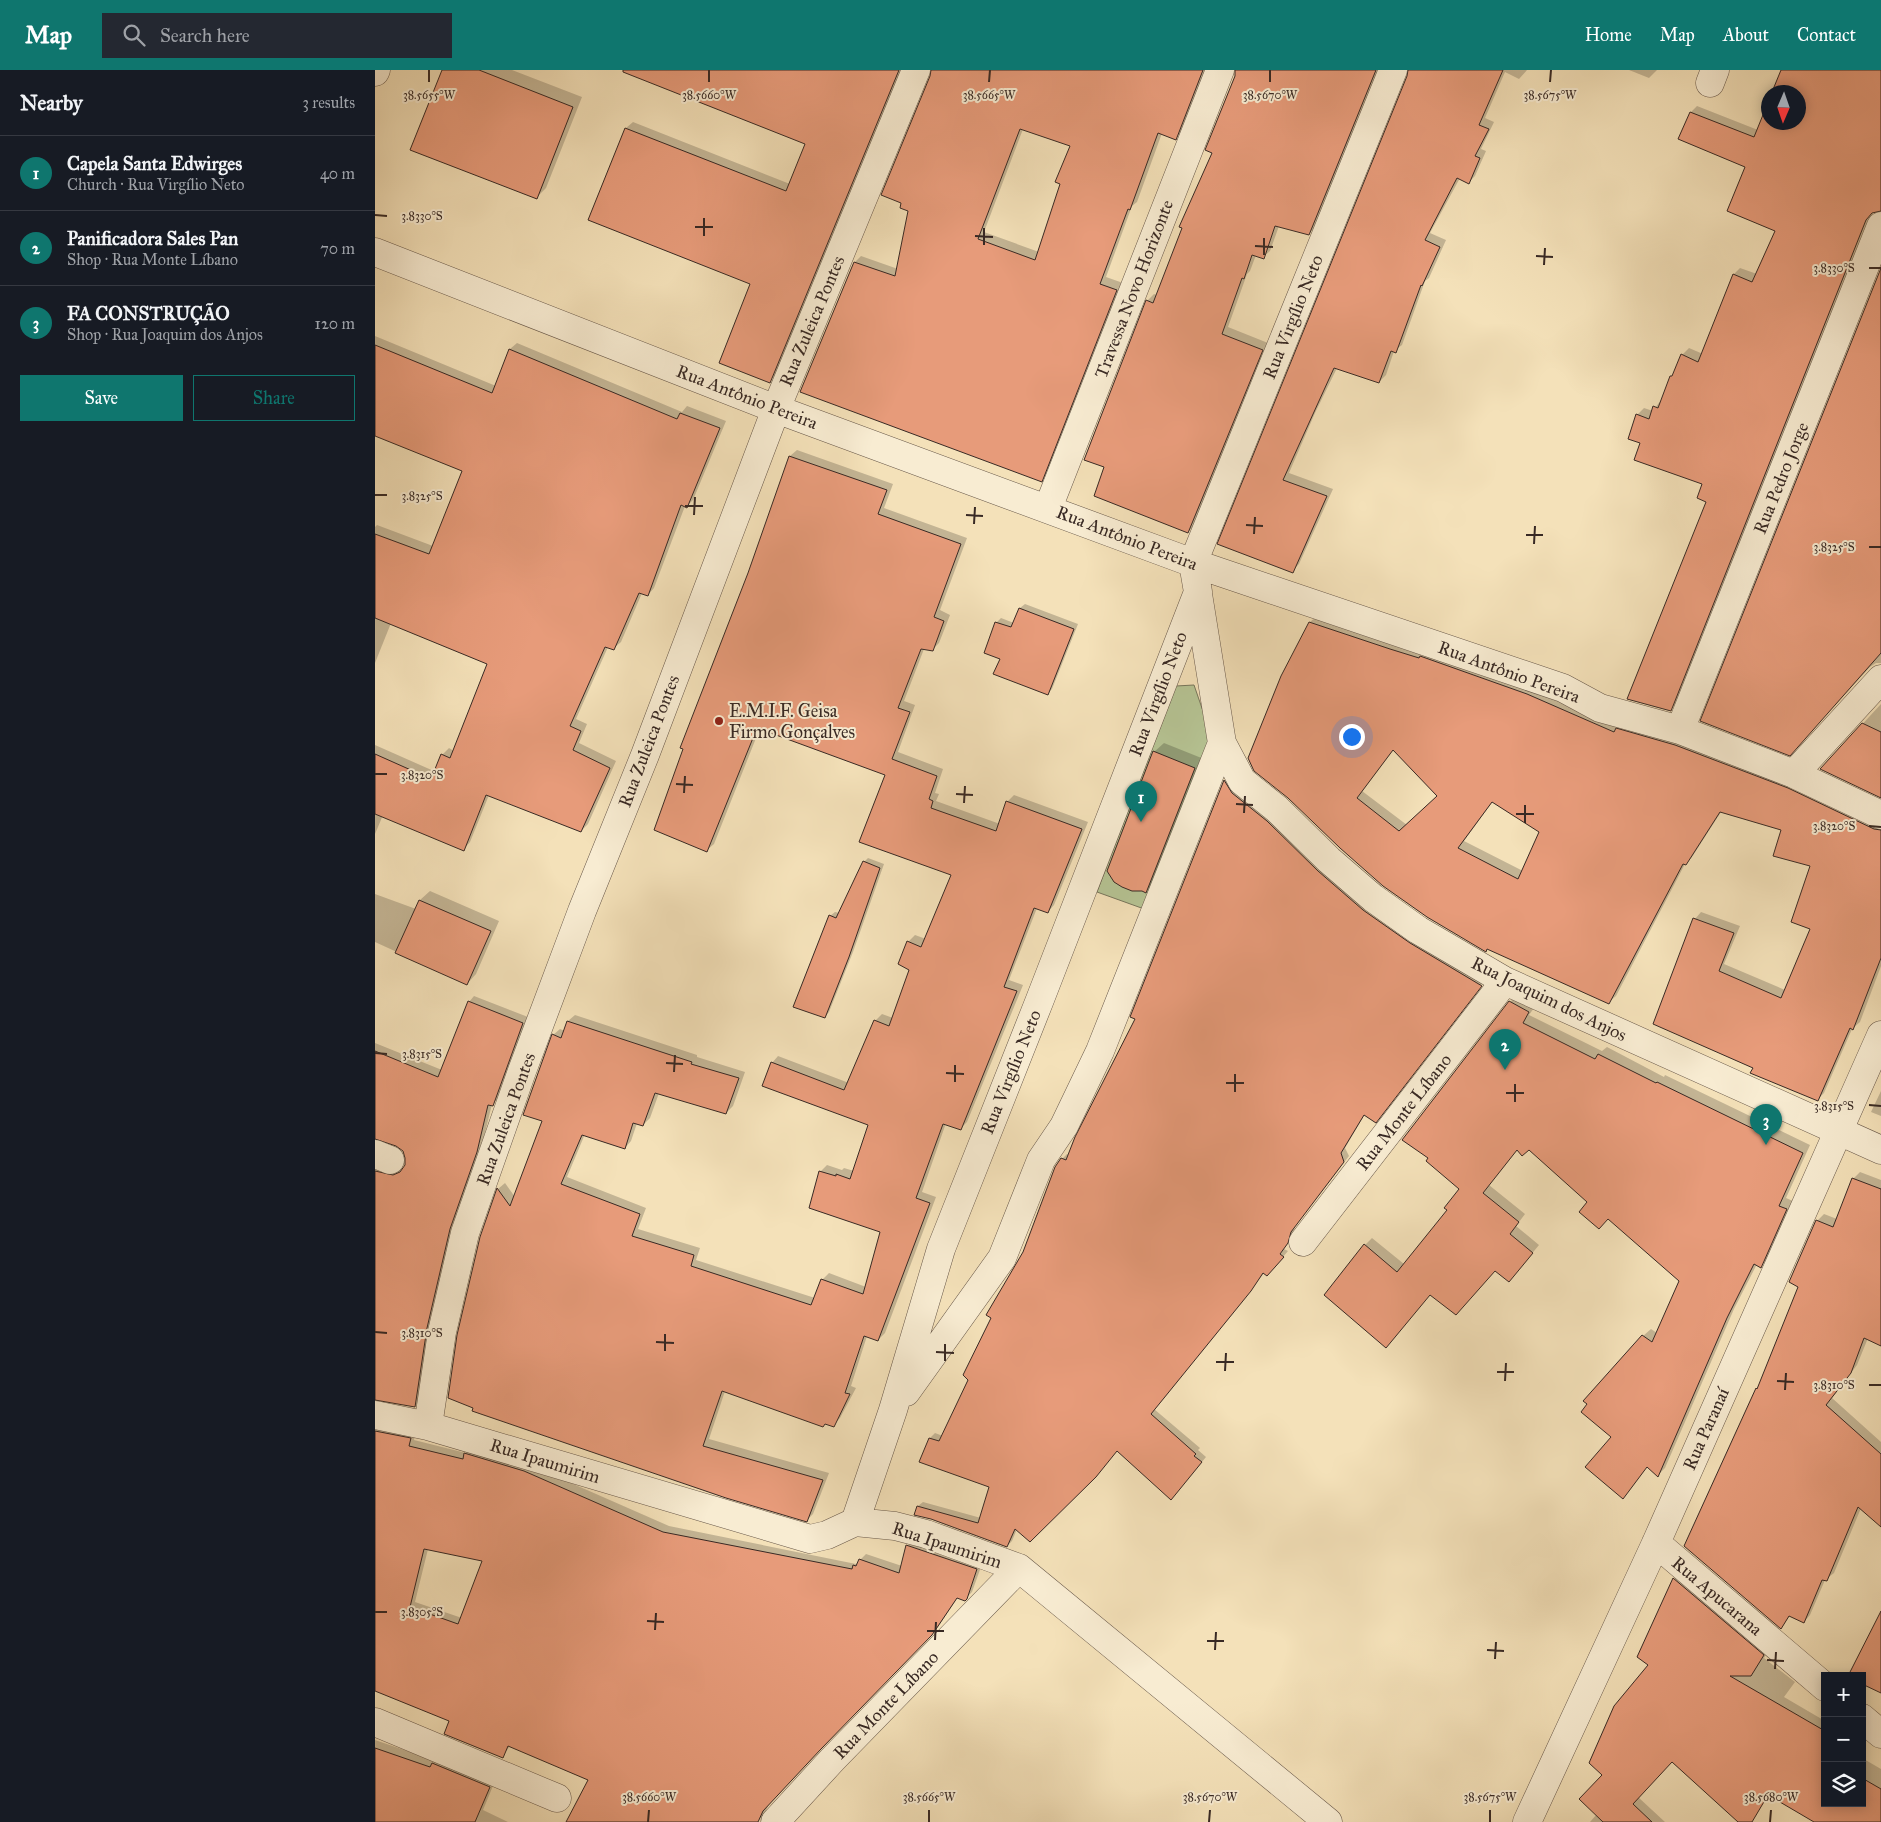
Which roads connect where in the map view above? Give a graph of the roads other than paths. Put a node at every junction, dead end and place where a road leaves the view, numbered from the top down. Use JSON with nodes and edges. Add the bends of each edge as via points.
{"nodes":[{"id":1,"x":916,"y":70,"type":"edge"},
{"id":2,"x":1220,"y":70,"type":"edge"},
{"id":3,"x":1393,"y":70,"type":"edge"},
{"id":4,"x":1881,"y":226,"type":"edge"},
{"id":5,"x":375,"y":252,"type":"edge"},
{"id":6,"x":776,"y":409,"type":"junction"},
{"id":7,"x":1047,"y":508,"type":"junction"},
{"id":8,"x":1193,"y":563,"type":"junction"},
{"id":9,"x":1198,"y":592,"type":"junction"},
{"id":10,"x":1881,"y":679,"type":"edge"},
{"id":11,"x":1680,"y":730,"type":"junction"},
{"id":12,"x":1222,"y":743,"type":"junction"},
{"id":13,"x":1794,"y":774,"type":"junction"},
{"id":14,"x":1881,"y":815,"type":"edge"},
{"id":15,"x":1505,"y":982,"type":"junction"},
{"id":16,"x":1881,"y":1035,"type":"edge"},
{"id":17,"x":1837,"y":1131,"type":"junction"},
{"id":18,"x":1881,"y":1150,"type":"edge"},
{"id":19,"x":1303,"y":1242,"type":"dead end"},
{"id":20,"x":893,"y":1410,"type":"junction"},
{"id":21,"x":375,"y":1415,"type":"edge"},
{"id":22,"x":428,"y":1426,"type":"junction"},
{"id":23,"x":855,"y":1522,"type":"junction"},
{"id":24,"x":1656,"y":1544,"type":"junction"},
{"id":25,"x":1019,"y":1568,"type":"junction"},
{"id":26,"x":1821,"y":1684,"type":"edge"},
{"id":27,"x":1866,"y":1721,"type":"edge"},
{"id":28,"x":375,"y":1722,"type":"edge"},
{"id":29,"x":1881,"y":1734,"type":"edge"},
{"id":30,"x":557,"y":1798,"type":"dead end"},
{"id":31,"x":775,"y":1822,"type":"edge"},
{"id":32,"x":1328,"y":1822,"type":"edge"},
{"id":33,"x":1527,"y":1822,"type":"edge"}],
"edges":[{"from":1,"to":6,"type":"street","name":"Rua Zuleica Pontes"},
{"from":2,"to":7,"type":"street","name":"Travessa Novo Horizonte"},
{"from":3,"to":8,"type":"street","name":"Rua Virgílio Neto"},
{"from":4,"to":11,"type":"street","name":"Rua Pedro Jorge"},
{"from":5,"to":6,"type":"street","name":"Rua Antônio Pereira"},
{"from":6,"to":7,"type":"street","name":"Rua Antônio Pereira"},
{"from":6,"to":22,"type":"street","name":"Rua Zuleica Pontes","via":[[576,928],[465,1233],[442,1332]]},
{"from":7,"to":8,"type":"street","name":"Rua Antônio Pereira"},
{"from":8,"to":9,"type":"street"},
{"from":8,"to":11,"type":"street","name":"Rua Antônio Pereira","via":[[1563,688],[1600,708]]},
{"from":9,"to":12,"type":"street","name":"Rua Joaquim dos Anjos"},
{"from":9,"to":20,"type":"street","name":"Rua Virgílio Neto","via":[[941,1249]]},
{"from":10,"to":13,"type":"street"},
{"from":11,"to":13,"type":"street","name":"Rua Antônio Pereira"},
{"from":12,"to":15,"type":"street","name":"Rua Joaquim dos Anjos","via":[[1242,781],[1373,898],[1417,930]]},
{"from":12,"to":20,"type":"street","via":[[1100,1051],[1064,1126],[1041,1160],[1002,1258]]},
{"from":13,"to":14,"type":"street","name":"Rua Antônio Pereira"},
{"from":15,"to":17,"type":"street","name":"Rua Joaquim dos Anjos"},
{"from":15,"to":19,"type":"street","name":"Rua Monte Líbano"},
{"from":16,"to":17,"type":"street","name":"Rua Paranaí"},
{"from":17,"to":18,"type":"street","name":"Rua Joaquim dos Anjos"},
{"from":17,"to":24,"type":"street","name":"Rua Paranaí"},
{"from":20,"to":23,"type":"street","name":"Rua Virgílio Neto"},
{"from":21,"to":22,"type":"street","name":"Rua Ipaumirim"},
{"from":22,"to":23,"type":"street","name":"Rua Ipaumirim","via":[[810,1538],[827,1535]]},
{"from":23,"to":25,"type":"street","name":"Rua Ipaumirim","via":[[895,1526],[926,1534]]},
{"from":24,"to":26,"type":"street","name":"Rua Apucarana"},
{"from":24,"to":33,"type":"street","name":"Rua Paranaí"},
{"from":25,"to":31,"type":"street","name":"Rua Monte Líbano"},
{"from":25,"to":32,"type":"street","name":"Rua Ipaumirim"},
{"from":27,"to":29,"type":"street"},
{"from":28,"to":30,"type":"street"}]}
